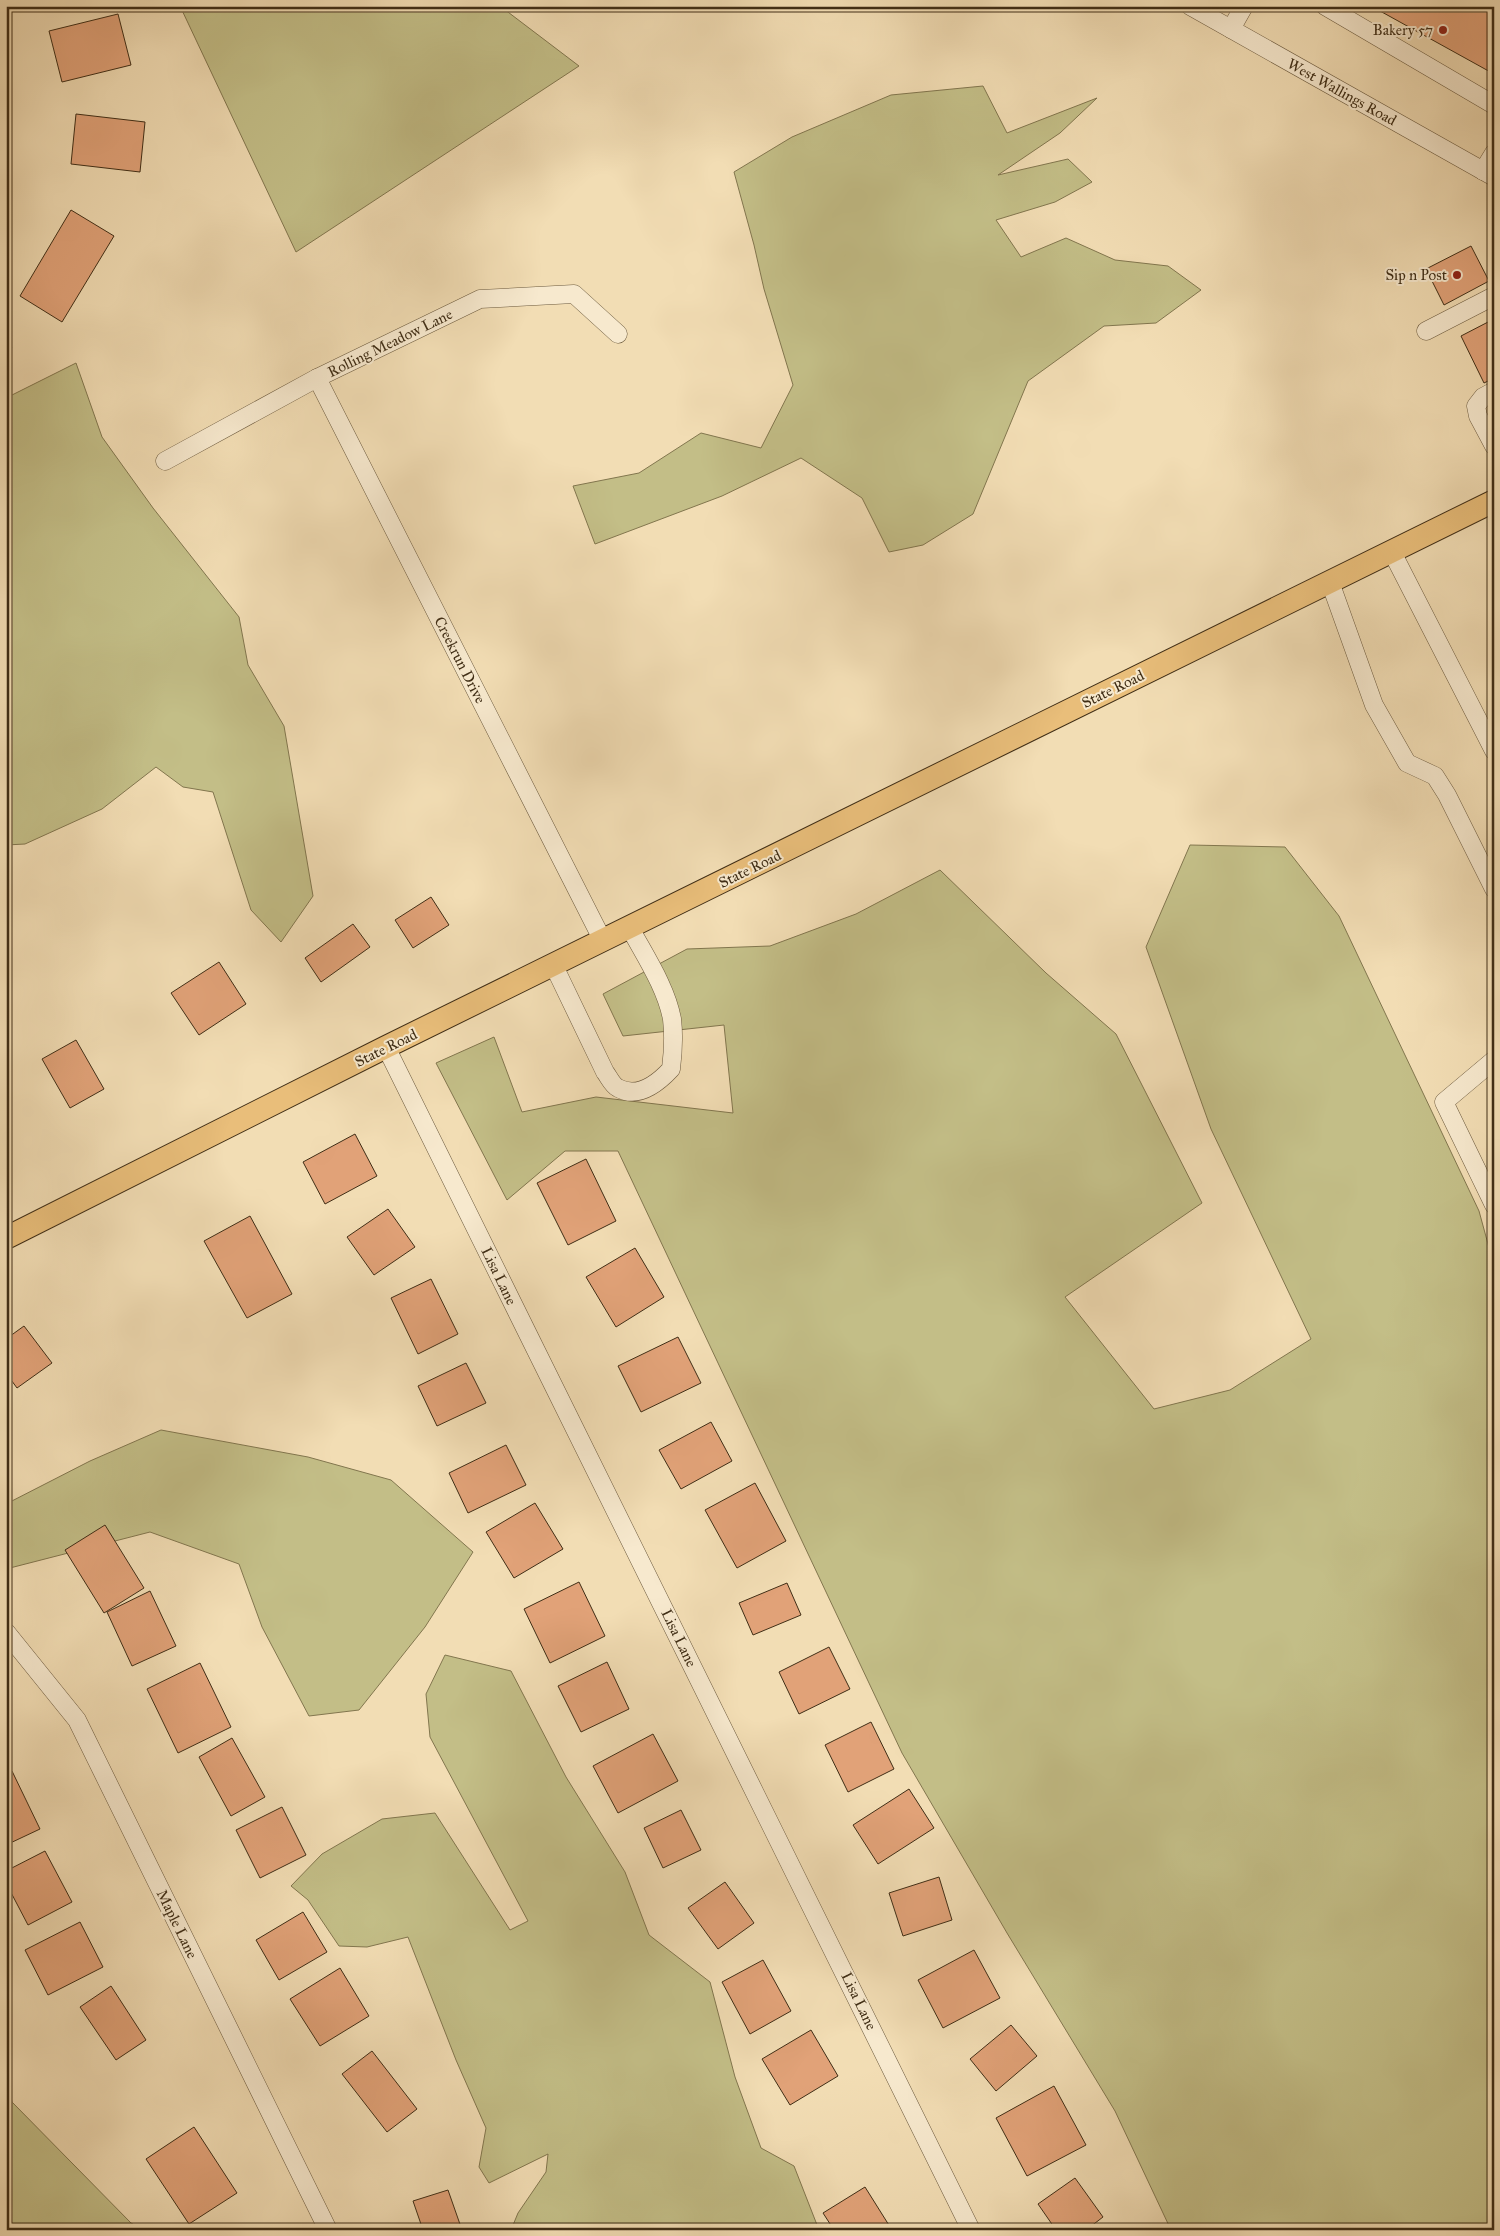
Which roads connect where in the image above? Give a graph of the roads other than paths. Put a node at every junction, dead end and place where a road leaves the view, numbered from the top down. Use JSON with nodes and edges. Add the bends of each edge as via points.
{"nodes":[{"id":1,"x":1190,"y":6,"type":"edge"},
{"id":2,"x":1244,"y":6,"type":"edge"},
{"id":3,"x":1325,"y":6,"type":"edge"},
{"id":4,"x":1231,"y":30,"type":"junction"},
{"id":5,"x":1494,"y":105,"type":"edge"},
{"id":6,"x":1494,"y":153,"type":"edge"},
{"id":7,"x":1488,"y":174,"type":"edge"},
{"id":8,"x":1494,"y":296,"type":"edge"},
{"id":9,"x":1426,"y":331,"type":"dead end"},
{"id":10,"x":618,"y":334,"type":"dead end"},
{"id":11,"x":317,"y":378,"type":"junction"},
{"id":12,"x":1494,"y":391,"type":"edge"},
{"id":13,"x":1494,"y":446,"type":"edge"},
{"id":14,"x":164,"y":461,"type":"dead end"},
{"id":15,"x":1494,"y":501,"type":"edge"},
{"id":16,"x":1392,"y":552,"type":"junction"},
{"id":17,"x":1330,"y":582,"type":"junction"},
{"id":18,"x":1494,"y":751,"type":"edge"},
{"id":19,"x":1494,"y":889,"type":"edge"},
{"id":20,"x":630,"y":928,"type":"junction"},
{"id":21,"x":603,"y":941,"type":"junction"},
{"id":22,"x":554,"y":966,"type":"junction"},
{"id":23,"x":386,"y":1047,"type":"junction"},
{"id":24,"x":1494,"y":1060,"type":"edge"},
{"id":25,"x":1494,"y":1205,"type":"edge"},
{"id":26,"x":6,"y":1238,"type":"edge"},
{"id":27,"x":6,"y":1632,"type":"edge"},
{"id":28,"x":328,"y":2230,"type":"edge"},
{"id":29,"x":972,"y":2230,"type":"edge"}],
"edges":[{"from":1,"to":4,"type":"street","name":"West Wallings Road"},
{"from":2,"to":4,"type":"street"},
{"from":3,"to":5,"type":"street"},
{"from":4,"to":7,"type":"street","name":"West Wallings Road"},
{"from":6,"to":7,"type":"street"},
{"from":8,"to":9,"type":"street"},
{"from":10,"to":11,"type":"street","name":"Rolling Meadow Lane","via":[[574,294],[480,299]]},
{"from":11,"to":14,"type":"street","name":"Rolling Meadow Lane"},
{"from":11,"to":21,"type":"street","name":"Creekrun Drive"},
{"from":12,"to":13,"type":"street","via":[[1476,406]]},
{"from":15,"to":16,"type":"main road","name":"State Road"},
{"from":16,"to":17,"type":"main road","name":"State Road"},
{"from":16,"to":18,"type":"street"},
{"from":17,"to":19,"type":"street","via":[[1374,705],[1407,763],[1435,776]]},
{"from":17,"to":20,"type":"main road","name":"State Road"},
{"from":20,"to":21,"type":"main road","name":"State Road"},
{"from":20,"to":22,"type":"street","via":[[662,990],[671,1017],[671,1069],[658,1083],[638,1092],[616,1088]]},
{"from":21,"to":22,"type":"main road","name":"State Road"},
{"from":22,"to":23,"type":"main road","name":"State Road"},
{"from":23,"to":26,"type":"main road","name":"State Road"},
{"from":23,"to":29,"type":"street","name":"Lisa Lane"},
{"from":24,"to":25,"type":"street","via":[[1444,1102]]},
{"from":27,"to":28,"type":"street","name":"Maple Lane","via":[[77,1720]]}]}
